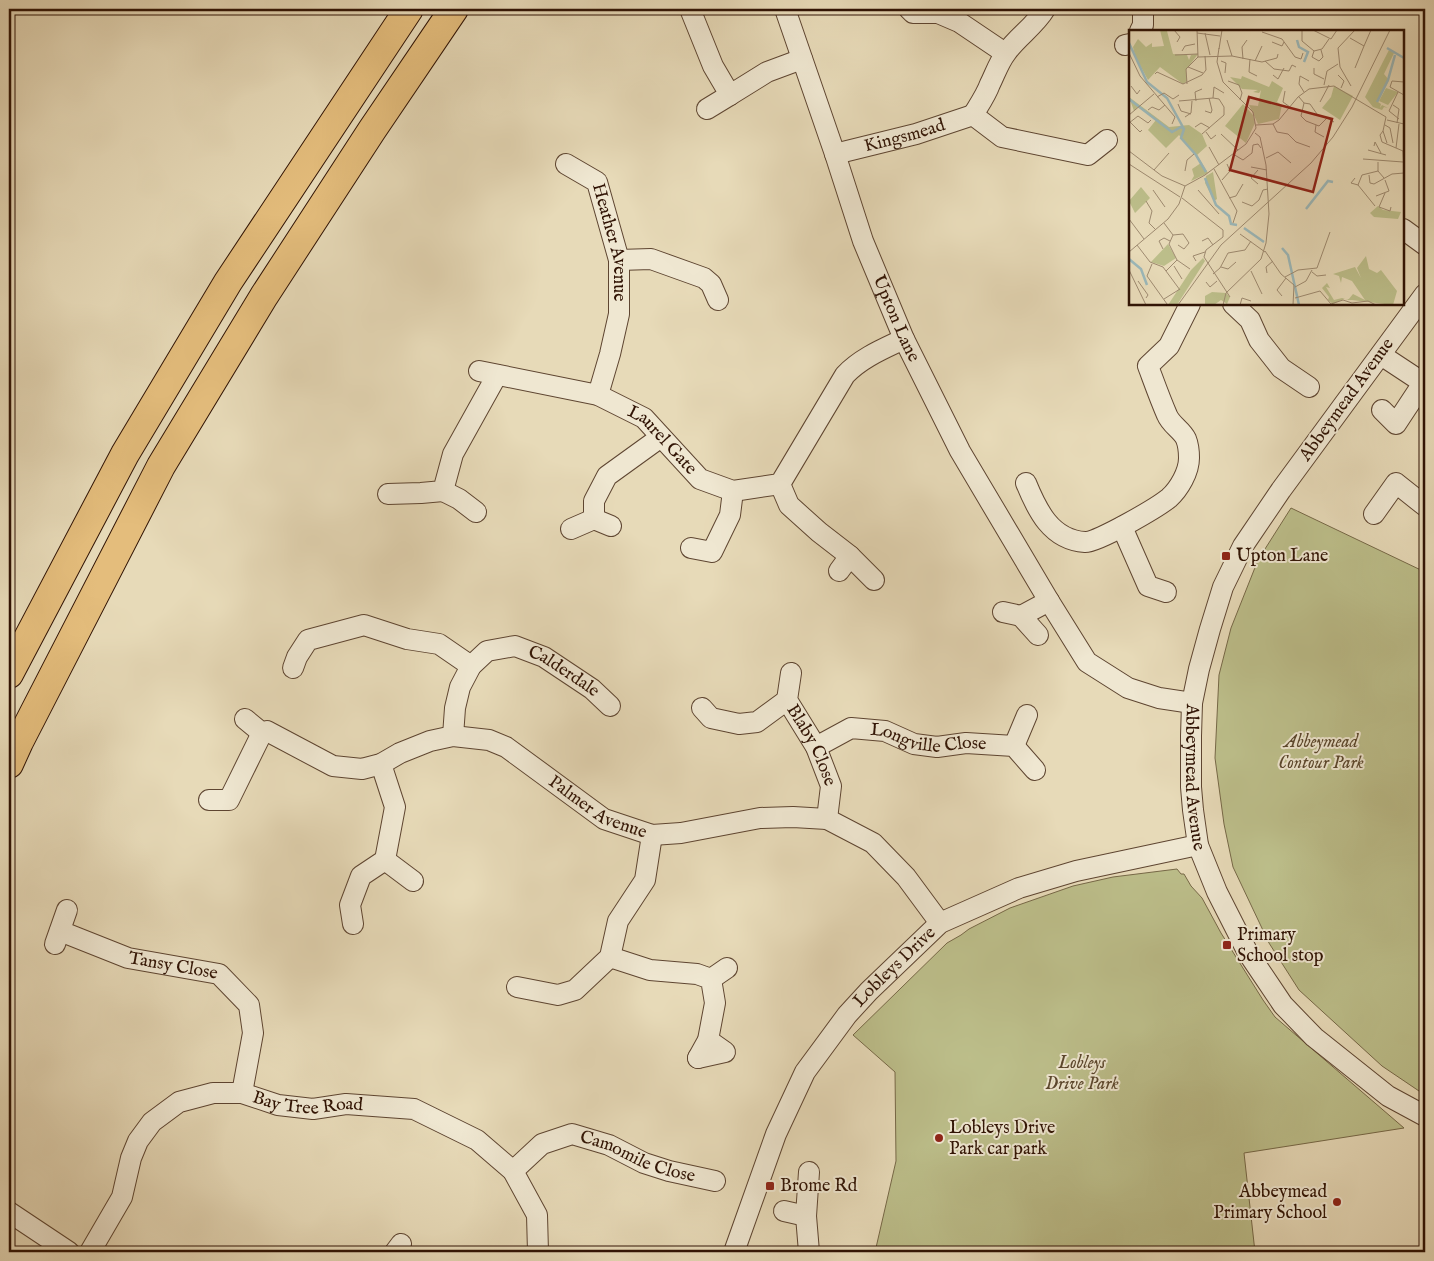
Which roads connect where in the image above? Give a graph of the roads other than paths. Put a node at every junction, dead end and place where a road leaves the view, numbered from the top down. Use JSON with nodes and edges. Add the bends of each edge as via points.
{"nodes":[{"id":1,"x":408,"y":9,"type":"edge"},
{"id":2,"x":454,"y":9,"type":"edge"},
{"id":3,"x":690,"y":9,"type":"edge"},
{"id":4,"x":786,"y":9,"type":"edge"},
{"id":5,"x":1045,"y":9,"type":"edge"},
{"id":6,"x":1143,"y":9,"type":"edge"},
{"id":7,"x":911,"y":17,"type":"edge"},
{"id":8,"x":1140,"y":30,"type":"edge"},
{"id":9,"x":1005,"y":53,"type":"junction"},
{"id":10,"x":802,"y":59,"type":"junction"},
{"id":11,"x":730,"y":96,"type":"junction"},
{"id":12,"x":707,"y":109,"type":"dead end"},
{"id":13,"x":973,"y":115,"type":"junction"},
{"id":14,"x":1107,"y":140,"type":"dead end"},
{"id":15,"x":835,"y":154,"type":"junction"},
{"id":16,"x":566,"y":164,"type":"dead end"},
{"id":17,"x":1404,"y":230,"type":"edge"},
{"id":18,"x":1425,"y":245,"type":"edge"},
{"id":19,"x":620,"y":260,"type":"junction"},
{"id":20,"x":1425,"y":294,"type":"edge"},
{"id":21,"x":718,"y":300,"type":"dead end"},
{"id":22,"x":1190,"y":305,"type":"edge"},
{"id":23,"x":1234,"y":305,"type":"edge"},
{"id":24,"x":904,"y":339,"type":"junction"},
{"id":25,"x":1381,"y":355,"type":"junction"},
{"id":26,"x":1424,"y":384,"type":"edge"},
{"id":27,"x":1309,"y":387,"type":"dead end"},
{"id":28,"x":598,"y":395,"type":"junction"},
{"id":29,"x":1382,"y":410,"type":"dead end"},
{"id":30,"x":661,"y":437,"type":"junction"},
{"id":31,"x":780,"y":484,"type":"junction"},
{"id":32,"x":1026,"y":484,"type":"dead end"},
{"id":33,"x":443,"y":491,"type":"junction"},
{"id":34,"x":733,"y":491,"type":"junction"},
{"id":35,"x":388,"y":494,"type":"dead end"},
{"id":36,"x":1425,"y":506,"type":"edge"},
{"id":37,"x":476,"y":512,"type":"dead end"},
{"id":38,"x":1374,"y":514,"type":"dead end"},
{"id":39,"x":1122,"y":527,"type":"junction"},
{"id":40,"x":571,"y":529,"type":"dead end"},
{"id":41,"x":702,"y":553,"type":"dead end"},
{"id":42,"x":874,"y":580,"type":"dead end"},
{"id":43,"x":1166,"y":592,"type":"dead end"},
{"id":44,"x":1049,"y":601,"type":"junction"},
{"id":45,"x":1038,"y":635,"type":"dead end"},
{"id":46,"x":298,"y":663,"type":"dead end"},
{"id":47,"x":471,"y":666,"type":"junction"},
{"id":48,"x":790,"y":673,"type":"dead end"},
{"id":49,"x":9,"y":674,"type":"edge"},
{"id":50,"x":787,"y":700,"type":"junction"},
{"id":51,"x":1192,"y":704,"type":"junction"},
{"id":52,"x":610,"y":706,"type":"dead end"},
{"id":53,"x":706,"y":713,"type":"dead end"},
{"id":54,"x":1027,"y":716,"type":"dead end"},
{"id":55,"x":245,"y":719,"type":"dead end"},
{"id":56,"x":262,"y":734,"type":"junction"},
{"id":57,"x":453,"y":736,"type":"junction"},
{"id":58,"x":1014,"y":746,"type":"junction"},
{"id":59,"x":816,"y":747,"type":"junction"},
{"id":60,"x":9,"y":764,"type":"edge"},
{"id":61,"x":382,"y":764,"type":"junction"},
{"id":62,"x":1035,"y":770,"type":"dead end"},
{"id":63,"x":209,"y":800,"type":"dead end"},
{"id":64,"x":827,"y":819,"type":"junction"},
{"id":65,"x":652,"y":835,"type":"junction"},
{"id":66,"x":1198,"y":845,"type":"junction"},
{"id":67,"x":385,"y":860,"type":"junction"},
{"id":68,"x":413,"y":881,"type":"dead end"},
{"id":69,"x":346,"y":908,"type":"dead end"},
{"id":70,"x":66,"y":910,"type":"dead end"},
{"id":71,"x":940,"y":923,"type":"junction"},
{"id":72,"x":610,"y":957,"type":"junction"},
{"id":73,"x":727,"y":968,"type":"dead end"},
{"id":74,"x":711,"y":979,"type":"junction"},
{"id":75,"x":526,"y":989,"type":"dead end"},
{"id":76,"x":698,"y":1058,"type":"dead end"},
{"id":77,"x":242,"y":1093,"type":"junction"},
{"id":78,"x":1425,"y":1116,"type":"edge"},
{"id":79,"x":513,"y":1171,"type":"junction"},
{"id":80,"x":809,"y":1172,"type":"dead end"},
{"id":81,"x":716,"y":1181,"type":"dead end"},
{"id":82,"x":784,"y":1211,"type":"dead end"},
{"id":83,"x":9,"y":1212,"type":"edge"},
{"id":84,"x":806,"y":1216,"type":"junction"},
{"id":85,"x":69,"y":1252,"type":"edge"},
{"id":86,"x":90,"y":1252,"type":"edge"},
{"id":87,"x":538,"y":1252,"type":"edge"},
{"id":88,"x":734,"y":1252,"type":"edge"},
{"id":89,"x":809,"y":1252,"type":"edge"}],
"edges":[{"from":1,"to":49,"type":"highway","via":[[228,282],[126,454]]},
{"from":2,"to":60,"type":"highway","via":[[264,296],[161,466]]},
{"from":3,"to":11,"type":"street","via":[[713,66]]},
{"from":4,"to":10,"type":"street","name":"Upton Lane"},
{"from":5,"to":9,"type":"street"},
{"from":6,"to":8,"type":"street"},
{"from":7,"to":9,"type":"street","via":[[938,13],[959,22]]},
{"from":9,"to":13,"type":"street"},
{"from":10,"to":11,"type":"street","via":[[767,72]]},
{"from":10,"to":15,"type":"street","name":"Upton Lane"},
{"from":11,"to":12,"type":"street"},
{"from":13,"to":14,"type":"street","via":[[1002,137],[1089,163]]},
{"from":13,"to":15,"type":"street","name":"Kingsmead","via":[[916,134]]},
{"from":15,"to":24,"type":"street","name":"Upton Lane","via":[[863,241]]},
{"from":16,"to":19,"type":"street","name":"Heather Avenue","via":[[604,176]]},
{"from":17,"to":18,"type":"street"},
{"from":19,"to":21,"type":"street","via":[[651,260],[704,278],[711,284]]},
{"from":19,"to":28,"type":"street","name":"Heather Avenue","via":[[619,314]]},
{"from":20,"to":25,"type":"street","name":"Abbeymead Avenue"},
{"from":22,"to":39,"type":"street","via":[[1169,346],[1148,366],[1168,418],[1186,440],[1189,459],[1186,476],[1169,498]]},
{"from":23,"to":27,"type":"street","via":[[1250,320],[1259,340],[1281,368]]},
{"from":24,"to":31,"type":"street","via":[[854,366]]},
{"from":24,"to":44,"type":"street","name":"Upton Lane","via":[[960,451]]},
{"from":25,"to":26,"type":"street"},
{"from":25,"to":51,"type":"street","name":"Abbeymead Avenue","via":[[1243,546],[1223,587]]},
{"from":26,"to":29,"type":"street","via":[[1396,424]]},
{"from":28,"to":30,"type":"street","name":"Laurel Gate","via":[[644,418]]},
{"from":28,"to":33,"type":"street","name":"Laurel Gate","via":[[488,373],[453,454]]},
{"from":30,"to":34,"type":"street","name":"Laurel Gate","via":[[700,479]]},
{"from":30,"to":40,"type":"street","via":[[607,476],[594,501],[603,523]]},
{"from":31,"to":34,"type":"street","name":"Laurel Gate"},
{"from":31,"to":42,"type":"street","via":[[789,505],[818,532],[844,564]]},
{"from":32,"to":39,"type":"street","via":[[1047,524],[1060,534],[1086,542]]},
{"from":33,"to":35,"type":"street"},
{"from":33,"to":37,"type":"street"},
{"from":34,"to":41,"type":"street","via":[[730,515]]},
{"from":36,"to":38,"type":"street","via":[[1396,483]]},
{"from":39,"to":43,"type":"street","via":[[1148,586]]},
{"from":44,"to":45,"type":"street","via":[[1012,614]]},
{"from":44,"to":51,"type":"street","name":"Upton Lane","via":[[1087,662],[1128,688],[1153,697]]},
{"from":46,"to":47,"type":"street","via":[[305,632],[364,626],[439,644]]},
{"from":47,"to":52,"type":"street","name":"Calderdale","via":[[487,651],[515,646],[599,682]]},
{"from":47,"to":57,"type":"street","name":"Calderdale","via":[[460,687]]},
{"from":48,"to":50,"type":"street","name":"Blaby Close"},
{"from":50,"to":53,"type":"street","via":[[757,722],[739,724]]},
{"from":50,"to":59,"type":"street","name":"Blaby Close"},
{"from":51,"to":66,"type":"street","name":"Abbeymead Avenue","via":[[1191,786]]},
{"from":54,"to":58,"type":"street"},
{"from":55,"to":56,"type":"street","name":"Palmer Avenue"},
{"from":56,"to":61,"type":"street","name":"Palmer Avenue","via":[[267,731],[333,766],[362,769]]},
{"from":56,"to":63,"type":"street","via":[[237,804]]},
{"from":57,"to":61,"type":"street","name":"Palmer Avenue","via":[[430,741]]},
{"from":57,"to":65,"type":"street","name":"Palmer Avenue","via":[[489,740],[506,748],[604,819]]},
{"from":58,"to":59,"type":"street","name":"Longville Close","via":[[966,743],[937,747],[914,744],[885,731],[851,728]]},
{"from":58,"to":62,"type":"street"},
{"from":59,"to":64,"type":"street","name":"Blaby Close","via":[[831,786]]},
{"from":61,"to":67,"type":"street","via":[[395,807]]},
{"from":64,"to":65,"type":"street","name":"Palmer Avenue","via":[[760,818],[681,833]]},
{"from":64,"to":71,"type":"street","name":"Palmer Avenue","via":[[873,844],[906,877]]},
{"from":65,"to":72,"type":"street","via":[[645,880],[618,920]]},
{"from":66,"to":71,"type":"street","name":"Lobleys Drive","via":[[1019,888]]},
{"from":66,"to":78,"type":"street","name":"Abbeymead Avenue","via":[[1217,892],[1248,952],[1284,1005],[1314,1037],[1388,1096]]},
{"from":67,"to":68,"type":"street"},
{"from":67,"to":69,"type":"street","via":[[361,876]]},
{"from":70,"to":77,"type":"street","name":"Tansy Close","via":[[57,937],[128,958],[219,974],[249,1005],[253,1034]]},
{"from":71,"to":88,"type":"street","name":"Lobleys Drive","via":[[847,1015],[805,1072],[776,1134]]},
{"from":72,"to":74,"type":"street","via":[[650,970],[697,974]]},
{"from":72,"to":75,"type":"street","via":[[575,990],[558,995]]},
{"from":73,"to":74,"type":"street"},
{"from":74,"to":76,"type":"street","via":[[715,1003],[708,1040]]},
{"from":77,"to":79,"type":"street","name":"Bay Tree Road","via":[[278,1105],[313,1109],[346,1104],[414,1109],[477,1140]]},
{"from":77,"to":86,"type":"street","name":"Bay Tree Road","via":[[212,1093],[179,1102],[152,1122],[138,1141],[122,1198]]},
{"from":79,"to":81,"type":"street","name":"Camomile Close","via":[[542,1144],[572,1134],[609,1145],[644,1163],[669,1163]]},
{"from":79,"to":87,"type":"street","name":"Bay Tree Road","via":[[538,1215]]},
{"from":80,"to":84,"type":"street"},
{"from":82,"to":84,"type":"street"},
{"from":83,"to":85,"type":"street"},
{"from":84,"to":89,"type":"street"}]}
